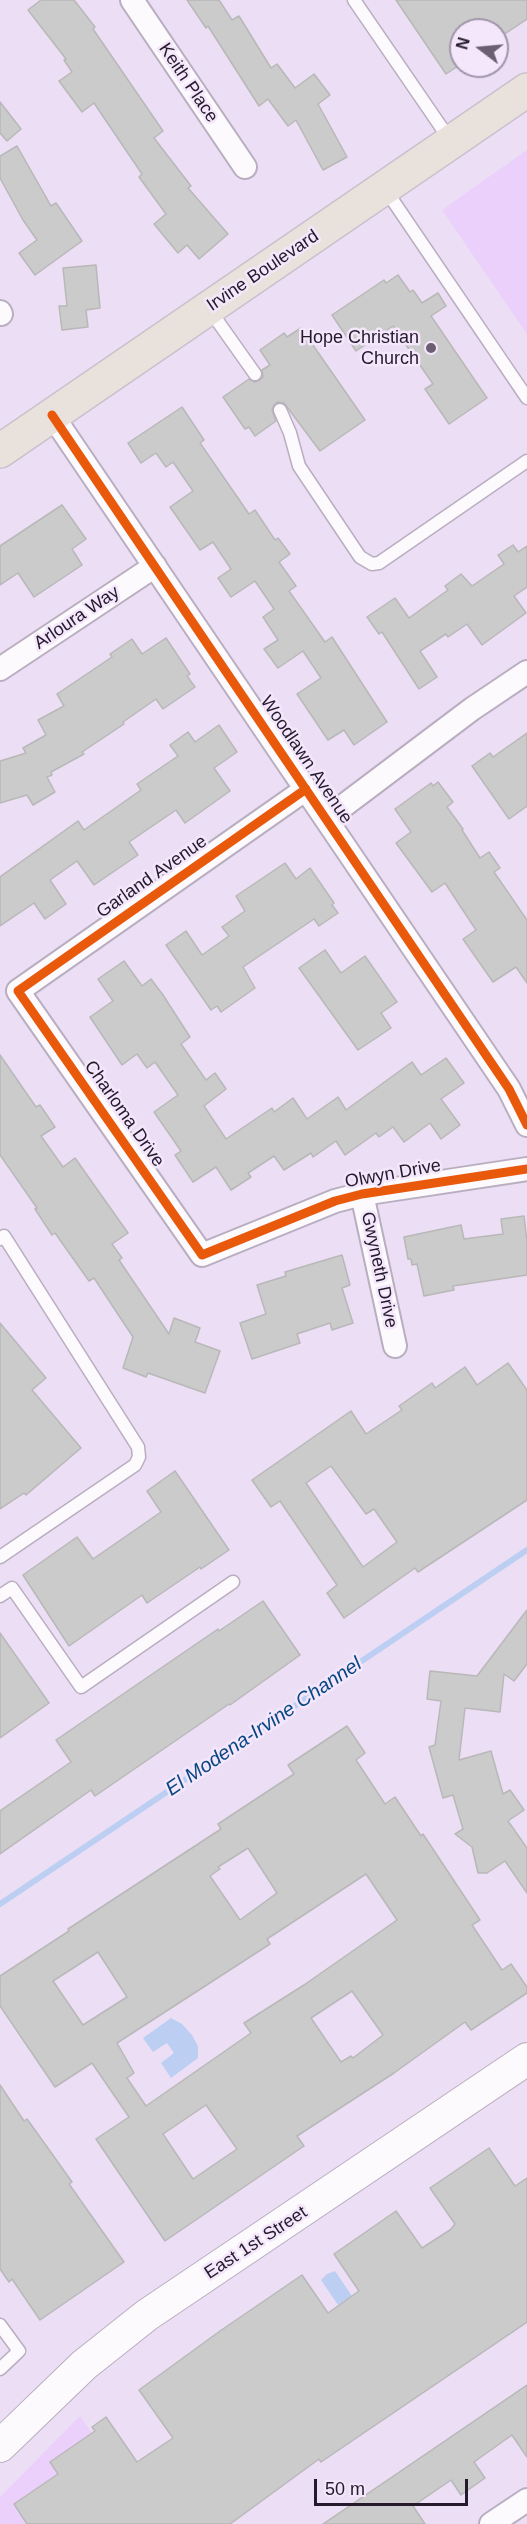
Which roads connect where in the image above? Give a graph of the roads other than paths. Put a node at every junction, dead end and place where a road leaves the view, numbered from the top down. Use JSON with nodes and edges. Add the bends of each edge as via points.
{"nodes":[{"id":1,"x":132,"y":0,"type":"edge"},
{"id":2,"x":354,"y":0,"type":"edge"},
{"id":3,"x":527,"y":90,"type":"edge"},
{"id":4,"x":452,"y":142,"type":"junction"},
{"id":5,"x":245,"y":167,"type":"dead end"},
{"id":6,"x":385,"y":188,"type":"junction"},
{"id":7,"x":208,"y":308,"type":"junction"},
{"id":8,"x":255,"y":374,"type":"dead end"},
{"id":9,"x":527,"y":398,"type":"edge"},
{"id":10,"x":279,"y":410,"type":"dead end"},
{"id":11,"x":52,"y":415,"type":"junction"},
{"id":12,"x":0,"y":451,"type":"edge"},
{"id":13,"x":527,"y":461,"type":"edge"},
{"id":14,"x":155,"y":566,"type":"junction"},
{"id":15,"x":0,"y":669,"type":"edge"},
{"id":16,"x":527,"y":672,"type":"edge"},
{"id":17,"x":306,"y":789,"type":"junction"},
{"id":18,"x":326,"y":819,"type":"junction"},
{"id":19,"x":18,"y":991,"type":"joint"},
{"id":20,"x":527,"y":1125,"type":"edge"},
{"id":21,"x":527,"y":1169,"type":"edge"},
{"id":22,"x":362,"y":1194,"type":"junction"},
{"id":23,"x":1,"y":1236,"type":"edge"},
{"id":24,"x":202,"y":1255,"type":"joint"},
{"id":25,"x":395,"y":1346,"type":"dead end"},
{"id":26,"x":0,"y":1557,"type":"edge"},
{"id":27,"x":233,"y":1582,"type":"dead end"},
{"id":28,"x":0,"y":1596,"type":"edge"},
{"id":29,"x":527,"y":2059,"type":"edge"},
{"id":30,"x":0,"y":2325,"type":"edge"},
{"id":31,"x":0,"y":2369,"type":"edge"},
{"id":32,"x":0,"y":2446,"type":"edge"},
{"id":33,"x":527,"y":2500,"type":"edge"},
{"id":34,"x":491,"y":2524,"type":"edge"}],
"edges":[{"from":1,"to":5,"type":"street","name":"Keith Place"},
{"from":2,"to":4,"type":"lane"},
{"from":3,"to":4,"type":"main road","name":"Irvine Boulevard"},
{"from":4,"to":6,"type":"main road","name":"Irvine Boulevard"},
{"from":6,"to":7,"type":"main road","name":"Irvine Boulevard"},
{"from":6,"to":9,"type":"lane"},
{"from":7,"to":8,"type":"lane"},
{"from":7,"to":11,"type":"main road","name":"Irvine Boulevard"},
{"from":10,"to":13,"type":"lane","via":[[299,466],[360,557],[372,564],[379,563]]},
{"from":11,"to":12,"type":"main road","name":"Irvine Boulevard"},
{"from":11,"to":14,"type":"street","name":"Woodlawn Avenue"},
{"from":14,"to":15,"type":"street","name":"Arloura Way"},
{"from":14,"to":17,"type":"street","name":"Woodlawn Avenue"},
{"from":16,"to":18,"type":"street"},
{"from":17,"to":18,"type":"street","name":"Woodlawn Avenue"},
{"from":17,"to":19,"type":"street","name":"Garland Avenue"},
{"from":18,"to":20,"type":"street","name":"Woodlawn Avenue","via":[[509,1089]]},
{"from":19,"to":24,"type":"street","name":"Charloma Drive"},
{"from":21,"to":22,"type":"street","name":"Olwyn Drive"},
{"from":22,"to":24,"type":"street","name":"Olwyn Drive","via":[[335,1201]]},
{"from":22,"to":25,"type":"street","name":"Gwyneth Drive"},
{"from":23,"to":26,"type":"lane","via":[[138,1447],[140,1457],[135,1465]]},
{"from":27,"to":28,"type":"lane","via":[[81,1687],[12,1588]]},
{"from":29,"to":32,"type":"main road","name":"East 1st Street","via":[[147,2316],[84,2365]]},
{"from":30,"to":31,"type":"lane","via":[[19,2351]]},
{"from":33,"to":34,"type":"street"}]}
